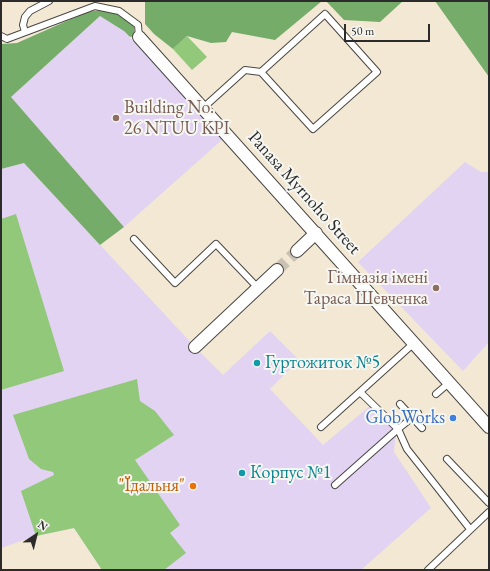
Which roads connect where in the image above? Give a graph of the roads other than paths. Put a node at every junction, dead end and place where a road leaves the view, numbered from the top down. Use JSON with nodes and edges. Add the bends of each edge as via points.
{"nodes":[{"id":1,"x":49,"y":1,"type":"edge"},
{"id":2,"x":25,"y":32,"type":"junction"},
{"id":3,"x":1,"y":36,"type":"edge"},
{"id":4,"x":139,"y":37,"type":"joint"},
{"id":5,"x":261,"y":72,"type":"junction"},
{"id":6,"x":203,"y":108,"type":"junction"},
{"id":7,"x":316,"y":233,"type":"junction"},
{"id":8,"x":134,"y":239,"type":"dead end"},
{"id":9,"x":297,"y":251,"type":"tunnel mouth"},
{"id":10,"x":277,"y":270,"type":"tunnel mouth"},
{"id":11,"x":258,"y":288,"type":"junction"},
{"id":12,"x":414,"y":343,"type":"junction"},
{"id":13,"x":195,"y":347,"type":"dead end"},
{"id":14,"x":450,"y":382,"type":"junction"},
{"id":15,"x":360,"y":392,"type":"junction"},
{"id":16,"x":436,"y":394,"type":"dead end"},
{"id":17,"x":400,"y":404,"type":"dead end"},
{"id":18,"x":415,"y":415,"type":"junction"},
{"id":19,"x":321,"y":427,"type":"dead end"},
{"id":20,"x":489,"y":427,"type":"edge"},
{"id":21,"x":398,"y":428,"type":"junction"},
{"id":22,"x":422,"y":428,"type":"dead end"},
{"id":23,"x":447,"y":459,"type":"dead end"},
{"id":24,"x":335,"y":485,"type":"dead end"},
{"id":25,"x":489,"y":503,"type":"edge"},
{"id":26,"x":489,"y":512,"type":"edge"},
{"id":27,"x":470,"y":529,"type":"junction"},
{"id":28,"x":428,"y":570,"type":"edge"}],
"edges":[{"from":1,"to":2,"type":"lane","via":[[30,11],[25,17]]},
{"from":2,"to":3,"type":"lane","via":[[7,39]]},
{"from":2,"to":4,"type":"lane","via":[[95,6],[119,11],[138,25]]},
{"from":4,"to":6,"type":"street","name":"Panasa Myrnoho Street"},
{"from":5,"to":5,"type":"lane","via":[[325,14],[377,72],[313,129]]},
{"from":5,"to":6,"type":"lane","via":[[245,70]]},
{"from":6,"to":7,"type":"street","name":"Panasa Myrnoho Street"},
{"from":7,"to":9,"type":"street"},
{"from":7,"to":12,"type":"street","name":"Panasa Myrnoho Street"},
{"from":8,"to":11,"type":"lane","via":[[175,283],[216,244]]},
{"from":10,"to":11,"type":"street"},
{"from":11,"to":13,"type":"street"},
{"from":12,"to":14,"type":"street","name":"Panasa Myrnoho Street"},
{"from":12,"to":15,"type":"lane"},
{"from":14,"to":16,"type":"lane"},
{"from":14,"to":20,"type":"street","name":"Panasa Myrnoho Street"},
{"from":15,"to":19,"type":"lane"},
{"from":15,"to":21,"type":"lane"},
{"from":17,"to":18,"type":"lane"},
{"from":18,"to":21,"type":"lane"},
{"from":18,"to":22,"type":"lane"},
{"from":21,"to":24,"type":"lane"},
{"from":21,"to":27,"type":"lane","via":[[406,449]]},
{"from":23,"to":25,"type":"lane"},
{"from":26,"to":27,"type":"lane"},
{"from":27,"to":28,"type":"lane"}]}
